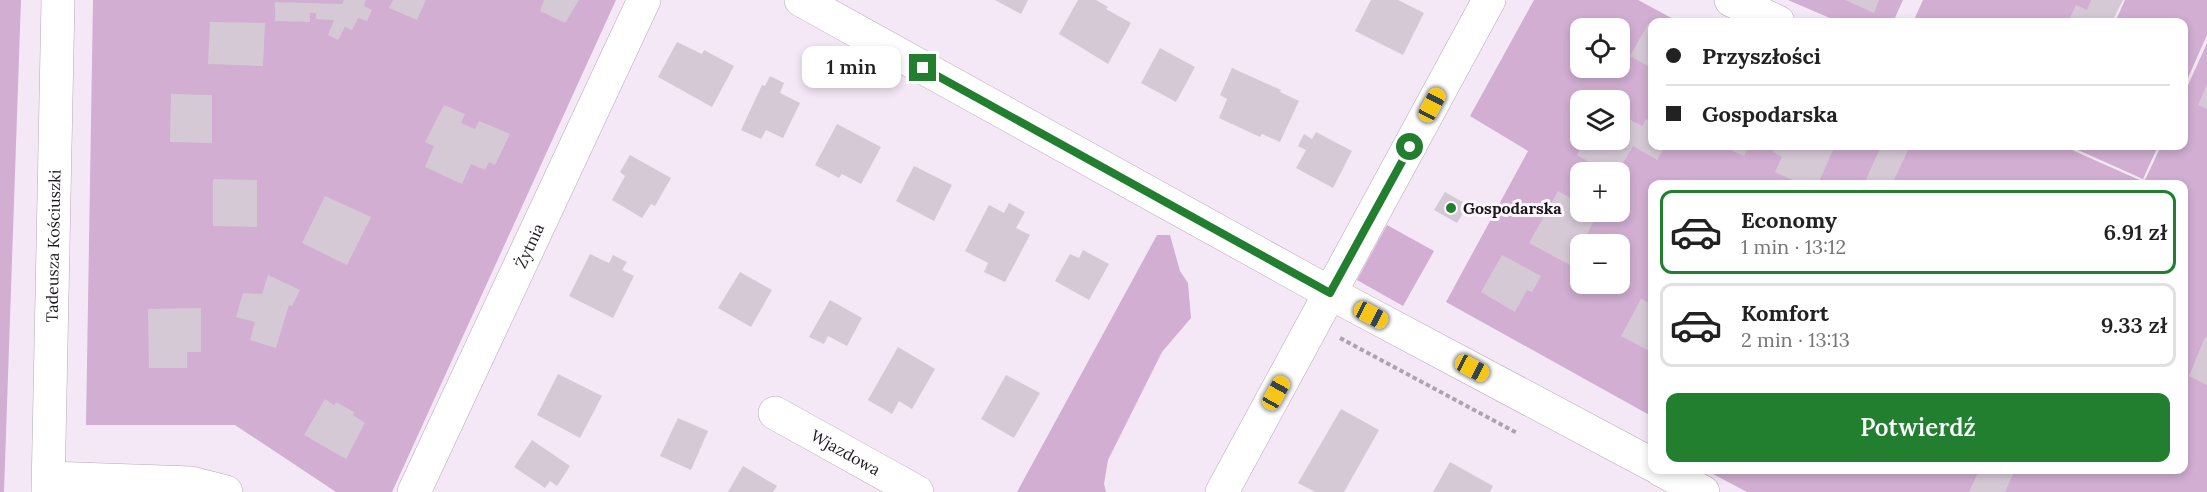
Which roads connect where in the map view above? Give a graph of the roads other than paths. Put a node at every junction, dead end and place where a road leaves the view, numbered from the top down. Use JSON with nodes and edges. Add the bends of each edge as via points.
{"nodes":[{"id":1,"x":58,"y":0,"type":"edge"},
{"id":2,"x":644,"y":0,"type":"edge"},
{"id":3,"x":801,"y":0,"type":"edge"},
{"id":4,"x":1489,"y":0,"type":"edge"},
{"id":5,"x":1731,"y":0,"type":"edge"},
{"id":6,"x":1769,"y":18,"type":"edge"},
{"id":7,"x":1330,"y":293,"type":"junction"},
{"id":8,"x":775,"y":413,"type":"dead end"},
{"id":9,"x":1648,"y":462,"type":"edge"},
{"id":10,"x":1669,"y":474,"type":"edge"},
{"id":11,"x":49,"y":485,"type":"edge"},
{"id":12,"x":226,"y":492,"type":"edge"},
{"id":13,"x":414,"y":492,"type":"edge"},
{"id":14,"x":917,"y":492,"type":"edge"},
{"id":15,"x":1222,"y":492,"type":"edge"},
{"id":16,"x":1703,"y":492,"type":"edge"}],
"edges":[{"from":1,"to":11,"type":"street","name":"Tadeusza Kościuszki"},
{"from":2,"to":13,"type":"street","name":"Żytnia"},
{"from":3,"to":7,"type":"street"},
{"from":4,"to":7,"type":"street"},
{"from":5,"to":6,"type":"street"},
{"from":7,"to":9,"type":"street"},
{"from":7,"to":15,"type":"street"},
{"from":8,"to":14,"type":"street","name":"Wjazdowa"},
{"from":10,"to":16,"type":"street"},
{"from":11,"to":12,"type":"street","via":[[191,483]]}]}
